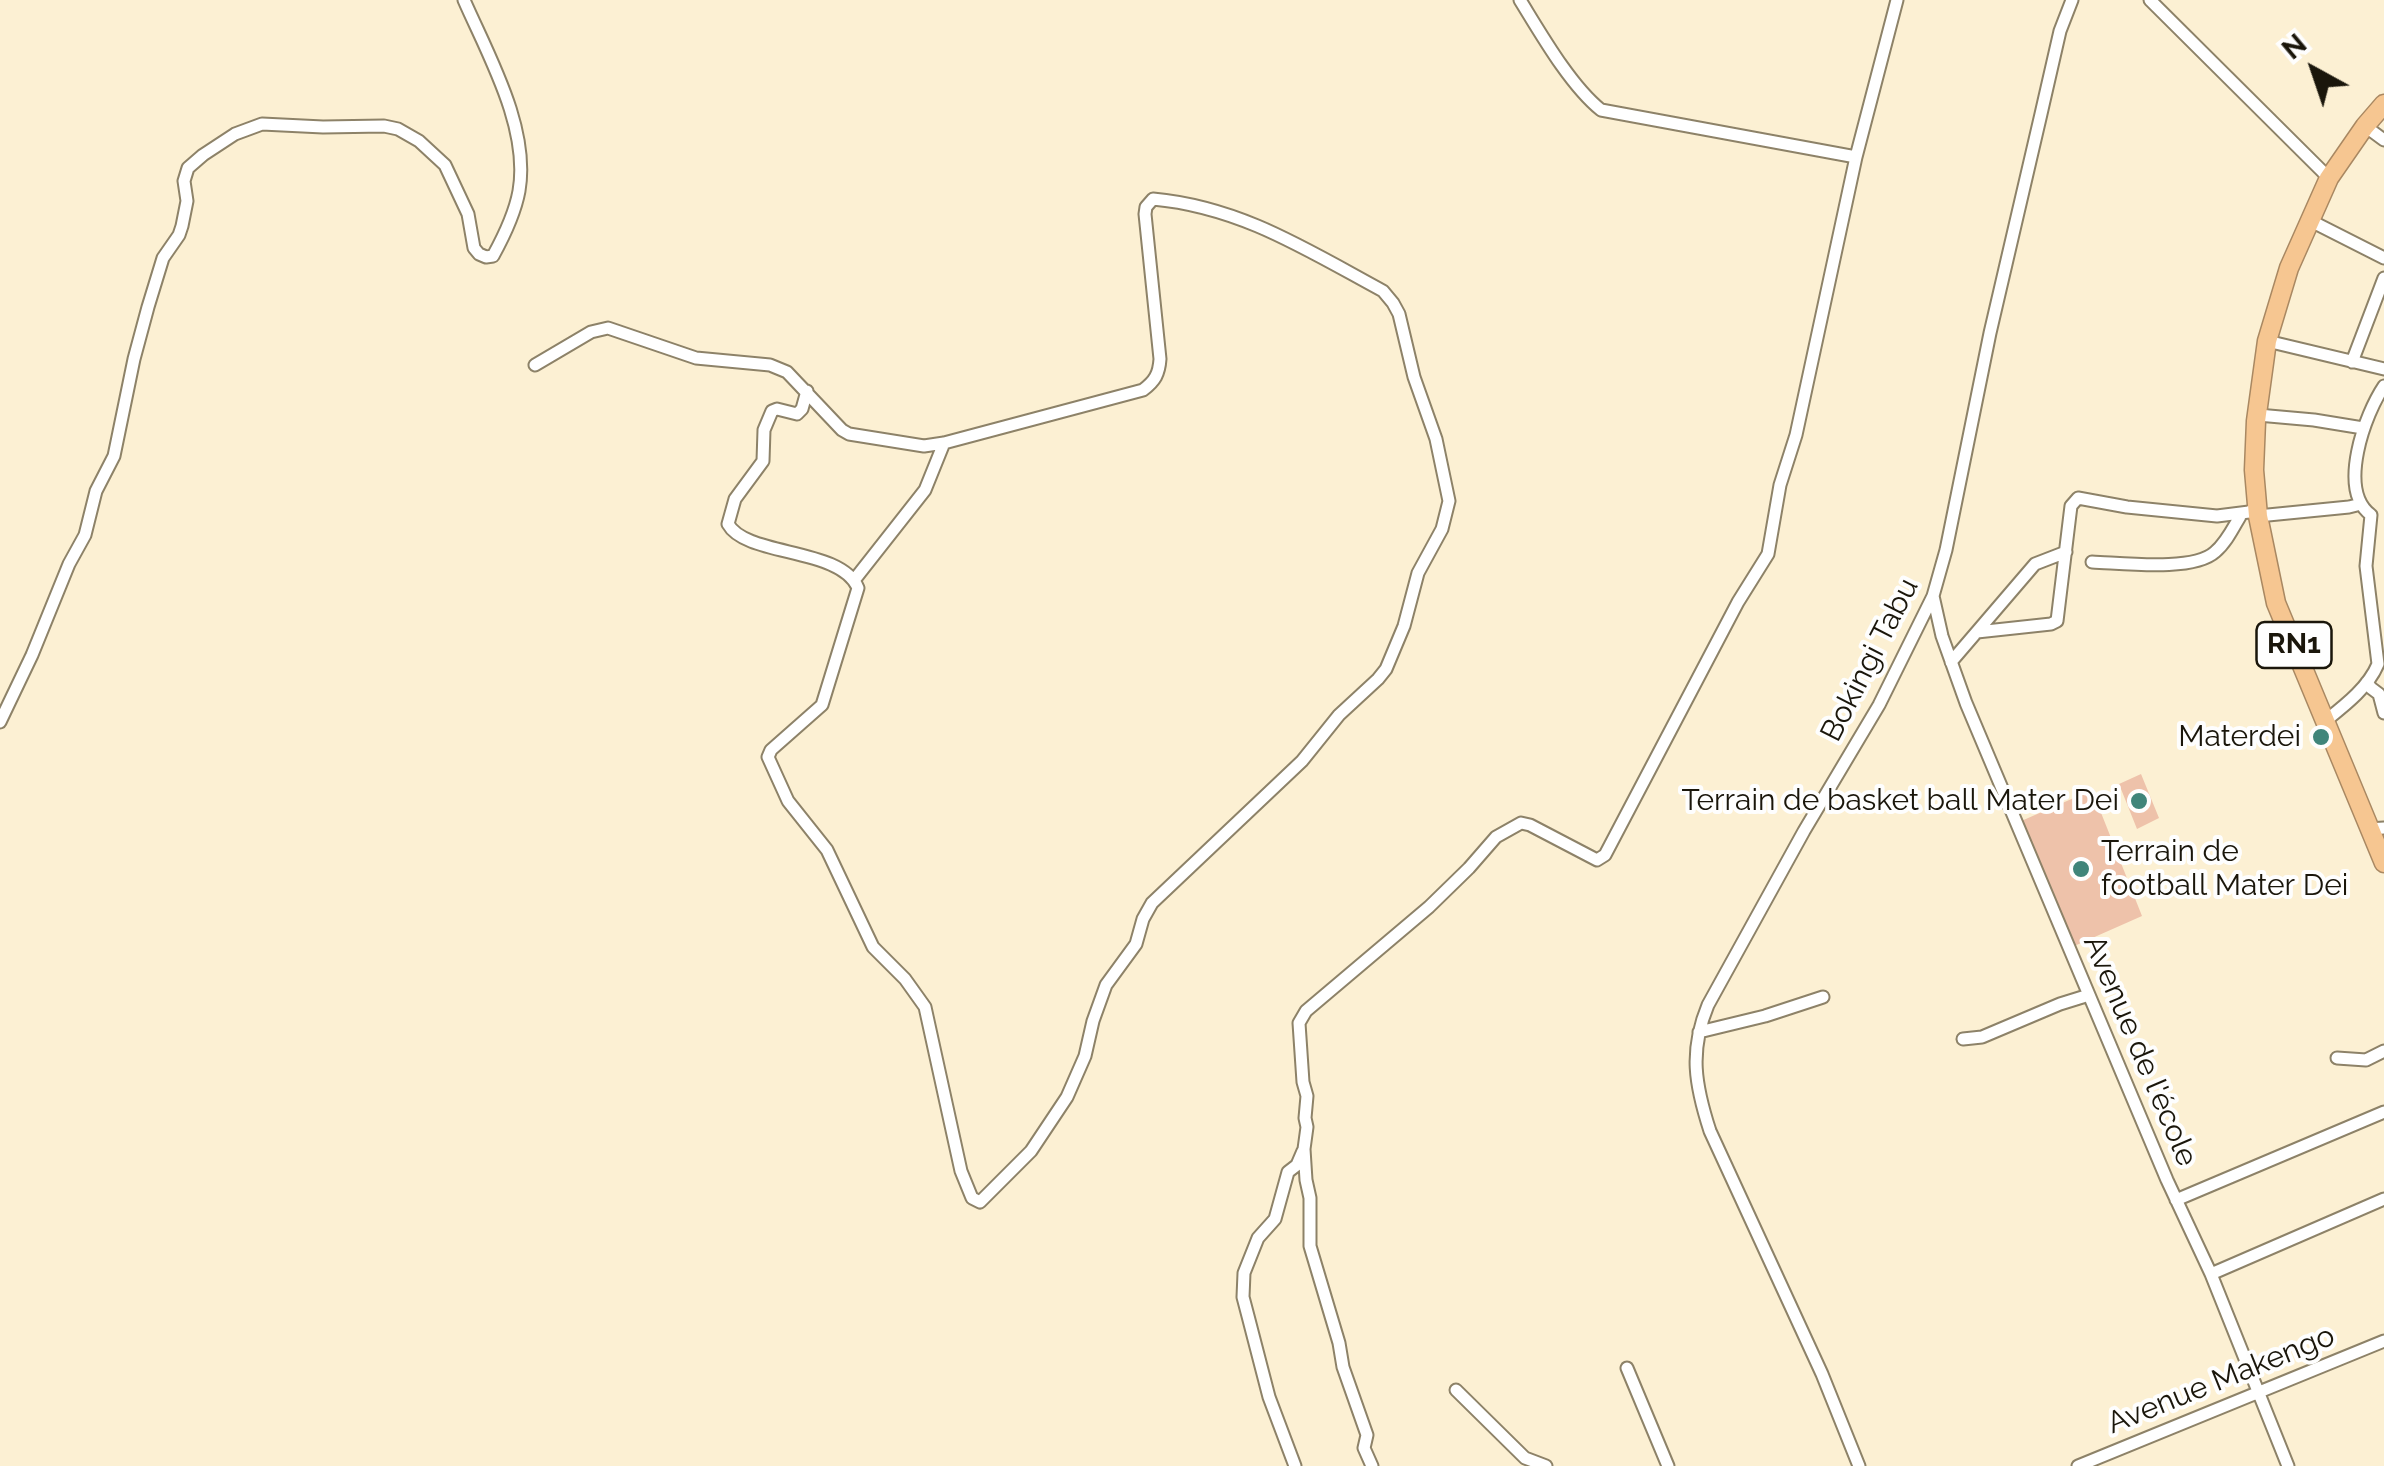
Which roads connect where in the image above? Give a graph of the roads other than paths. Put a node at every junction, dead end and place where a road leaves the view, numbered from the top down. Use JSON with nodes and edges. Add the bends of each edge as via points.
{"nodes":[{"id":1,"x":464,"y":0,"type":"edge"},
{"id":2,"x":1520,"y":0,"type":"edge"},
{"id":3,"x":1897,"y":0,"type":"edge"},
{"id":4,"x":2072,"y":0,"type":"edge"},
{"id":5,"x":2150,"y":0,"type":"edge"},
{"id":6,"x":2384,"y":104,"type":"edge"},
{"id":7,"x":2365,"y":126,"type":"junction"},
{"id":8,"x":2384,"y":140,"type":"edge"},
{"id":9,"x":1856,"y":157,"type":"junction"},
{"id":10,"x":2330,"y":178,"type":"junction"},
{"id":11,"x":2309,"y":220,"type":"junction"},
{"id":12,"x":2384,"y":258,"type":"edge"},
{"id":13,"x":2384,"y":278,"type":"edge"},
{"id":14,"x":2266,"y":341,"type":"junction"},
{"id":15,"x":2352,"y":362,"type":"junction"},
{"id":16,"x":534,"y":365,"type":"dead end"},
{"id":17,"x":2384,"y":369,"type":"edge"},
{"id":18,"x":2384,"y":386,"type":"edge"},
{"id":19,"x":806,"y":391,"type":"junction"},
{"id":20,"x":2258,"y":415,"type":"junction"},
{"id":21,"x":2363,"y":428,"type":"junction"},
{"id":22,"x":944,"y":443,"type":"junction"},
{"id":23,"x":2361,"y":504,"type":"junction"},
{"id":24,"x":2252,"y":512,"type":"junction"},
{"id":25,"x":2066,"y":552,"type":"junction"},
{"id":26,"x":2092,"y":562,"type":"dead end"},
{"id":27,"x":854,"y":580,"type":"junction"},
{"id":28,"x":1933,"y":596,"type":"junction"},
{"id":29,"x":1978,"y":632,"type":"junction"},
{"id":30,"x":1951,"y":662,"type":"junction"},
{"id":31,"x":2367,"y":682,"type":"junction"},
{"id":32,"x":2384,"y":713,"type":"edge"},
{"id":33,"x":0,"y":722,"type":"edge"},
{"id":34,"x":2324,"y":722,"type":"junction"},
{"id":35,"x":2376,"y":828,"type":"edge"},
{"id":36,"x":2384,"y":863,"type":"edge"},
{"id":37,"x":2089,"y":995,"type":"junction"},
{"id":38,"x":1823,"y":996,"type":"dead end"},
{"id":39,"x":1699,"y":1032,"type":"junction"},
{"id":40,"x":1963,"y":1040,"type":"dead end"},
{"id":41,"x":2384,"y":1052,"type":"edge"},
{"id":42,"x":2337,"y":1058,"type":"dead end"},
{"id":43,"x":2384,"y":1112,"type":"edge"},
{"id":44,"x":1304,"y":1149,"type":"junction"},
{"id":45,"x":2384,"y":1199,"type":"edge"},
{"id":46,"x":2176,"y":1200,"type":"junction"},
{"id":47,"x":2211,"y":1274,"type":"junction"},
{"id":48,"x":2384,"y":1341,"type":"edge"},
{"id":49,"x":1627,"y":1368,"type":"dead end"},
{"id":50,"x":1456,"y":1390,"type":"dead end"},
{"id":51,"x":2259,"y":1390,"type":"junction"},
{"id":52,"x":2081,"y":1465,"type":"edge"},
{"id":53,"x":1295,"y":1466,"type":"edge"},
{"id":54,"x":1372,"y":1466,"type":"edge"},
{"id":55,"x":1546,"y":1466,"type":"edge"},
{"id":56,"x":1668,"y":1466,"type":"edge"},
{"id":57,"x":1859,"y":1466,"type":"edge"},
{"id":58,"x":2288,"y":1466,"type":"edge"}],
"edges":[{"from":1,"to":33,"type":"street","via":[[501,82],[518,150],[518,198],[494,256],[474,248],[468,214],[445,165],[398,129],[262,124],[235,134],[188,168],[180,235],[164,258],[148,307],[114,456]]},
{"from":2,"to":9,"type":"street","via":[[1601,110]]},
{"from":3,"to":9,"type":"street"},
{"from":4,"to":28,"type":"street","name":"Bokingi Tabu"},
{"from":5,"to":10,"type":"street"},
{"from":6,"to":7,"type":"highway","number":"RN1"},
{"from":7,"to":8,"type":"street"},
{"from":7,"to":10,"type":"highway","number":"RN1"},
{"from":9,"to":44,"type":"street","via":[[1768,554],[1605,856],[1597,860],[1530,825],[1514,826],[1306,1011],[1299,1024],[1307,1096]]},
{"from":10,"to":11,"type":"highway","number":"RN1"},
{"from":11,"to":12,"type":"street"},
{"from":11,"to":14,"type":"highway","number":"RN1"},
{"from":13,"to":15,"type":"street"},
{"from":14,"to":15,"type":"street"},
{"from":14,"to":20,"type":"highway","number":"RN1"},
{"from":15,"to":17,"type":"street"},
{"from":16,"to":19,"type":"street","via":[[608,328],[696,358],[770,366],[789,373]]},
{"from":18,"to":21,"type":"street"},
{"from":19,"to":22,"type":"street","via":[[849,434]]},
{"from":19,"to":27,"type":"street","via":[[797,414],[772,411],[763,461],[735,499],[728,524],[736,535],[820,558]]},
{"from":20,"to":21,"type":"street"},
{"from":20,"to":24,"type":"highway","number":"RN1"},
{"from":21,"to":23,"type":"street","via":[[2356,473]]},
{"from":22,"to":27,"type":"street","via":[[926,490]]},
{"from":22,"to":27,"type":"street","via":[[1154,382],[1160,359],[1146,207],[1152,200],[1179,202],[1273,232],[1389,297],[1436,439],[1449,501],[1386,669],[1302,761],[1152,903],[1136,944],[1106,985],[1067,1097],[1031,1151],[980,1202],[961,1171],[925,1007],[873,947],[827,850],[788,801],[768,757],[822,705],[858,588]]},
{"from":23,"to":24,"type":"street"},
{"from":23,"to":31,"type":"street","via":[[2371,515],[2366,566],[2378,664]]},
{"from":24,"to":25,"type":"street","via":[[2217,516],[2078,498],[2071,506]]},
{"from":24,"to":26,"type":"street","via":[[2215,552],[2196,561]]},
{"from":24,"to":34,"type":"highway","number":"RN1","via":[[2276,603]]},
{"from":25,"to":29,"type":"street","via":[[2035,564]]},
{"from":25,"to":29,"type":"street","via":[[2054,623]]},
{"from":28,"to":30,"type":"street","name":"Avenue de l'école"},
{"from":28,"to":39,"type":"street","name":"Bokingi Tabu","via":[[1880,705],[1716,989]]},
{"from":29,"to":30,"type":"street"},
{"from":30,"to":37,"type":"street","name":"Avenue de l'école"},
{"from":31,"to":32,"type":"street"},
{"from":31,"to":34,"type":"street"},
{"from":34,"to":35,"type":"highway","number":"RN1"},
{"from":35,"to":36,"type":"highway","number":"RN1"},
{"from":37,"to":40,"type":"street"},
{"from":37,"to":46,"type":"street","name":"Avenue de l'école"},
{"from":38,"to":39,"type":"street"},
{"from":39,"to":57,"type":"street","name":"Bokingi Tabu","via":[[1696,1078],[1710,1131]]},
{"from":41,"to":42,"type":"street","via":[[2366,1060]]},
{"from":43,"to":46,"type":"street"},
{"from":44,"to":53,"type":"street","via":[[1288,1172],[1275,1219],[1259,1236],[1243,1296]]},
{"from":44,"to":54,"type":"street","via":[[1310,1249]]},
{"from":45,"to":47,"type":"street"},
{"from":46,"to":47,"type":"street","name":"Avenue de l'école"},
{"from":47,"to":51,"type":"street","name":"Avenue de l'école"},
{"from":48,"to":51,"type":"street","name":"Avenue Makengo"},
{"from":49,"to":56,"type":"street"},
{"from":50,"to":55,"type":"street","via":[[1525,1458]]},
{"from":51,"to":52,"type":"street","name":"Avenue Makengo"},
{"from":51,"to":58,"type":"street","name":"Avenue de l'école"}]}
